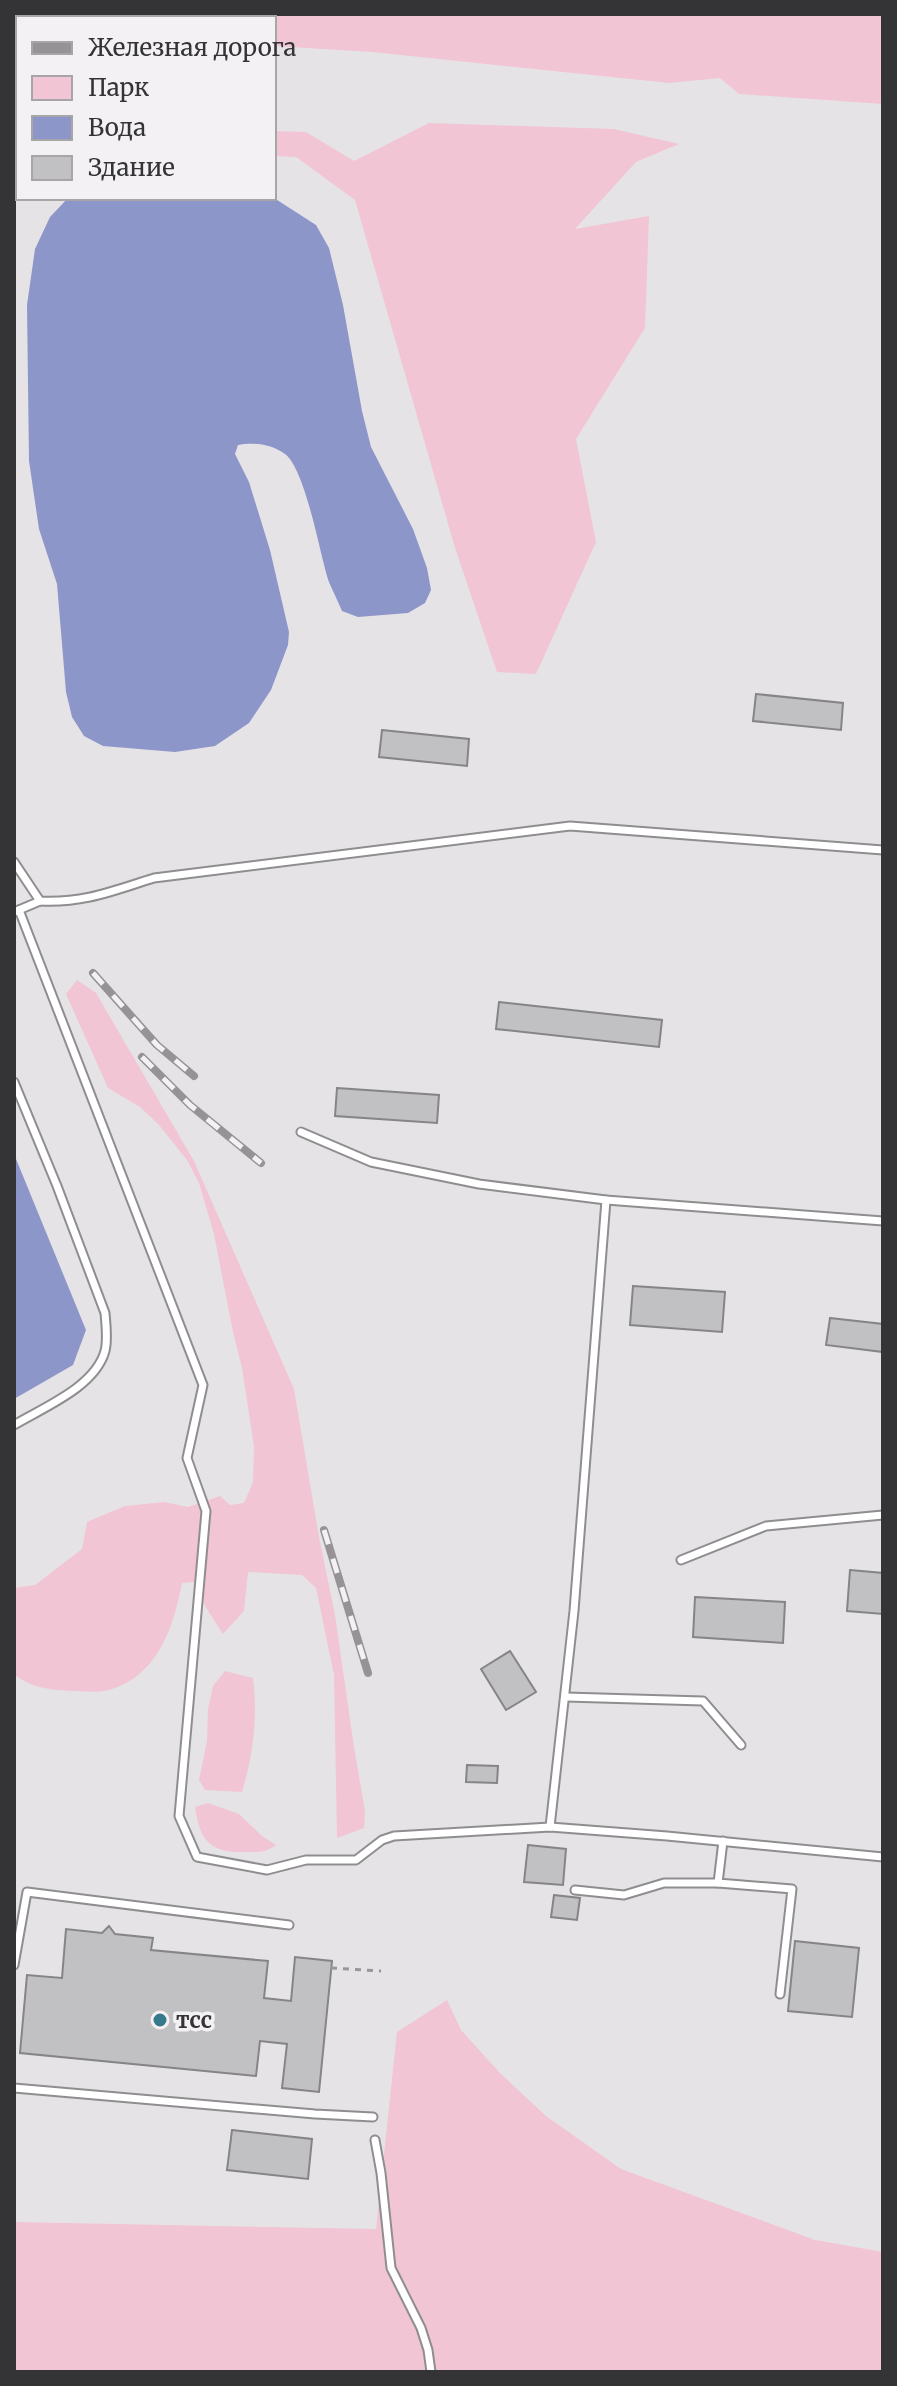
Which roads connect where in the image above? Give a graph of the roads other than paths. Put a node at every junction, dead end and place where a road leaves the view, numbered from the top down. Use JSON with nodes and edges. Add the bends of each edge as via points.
{"nodes":[{"id":1,"x":883,"y":850,"type":"edge"},
{"id":2,"x":14,"y":862,"type":"edge"},
{"id":3,"x":40,"y":901,"type":"junction"},
{"id":4,"x":16,"y":911,"type":"edge"},
{"id":5,"x":14,"y":1082,"type":"edge"},
{"id":6,"x":301,"y":1132,"type":"dead end"},
{"id":7,"x":606,"y":1200,"type":"junction"},
{"id":8,"x":883,"y":1221,"type":"edge"},
{"id":9,"x":14,"y":1425,"type":"edge"},
{"id":10,"x":883,"y":1515,"type":"edge"},
{"id":11,"x":681,"y":1560,"type":"dead end"},
{"id":12,"x":566,"y":1697,"type":"junction"},
{"id":13,"x":741,"y":1745,"type":"dead end"},
{"id":14,"x":550,"y":1827,"type":"junction"},
{"id":15,"x":723,"y":1841,"type":"junction"},
{"id":16,"x":883,"y":1857,"type":"edge"},
{"id":17,"x":718,"y":1883,"type":"junction"},
{"id":18,"x":575,"y":1890,"type":"dead end"},
{"id":19,"x":289,"y":1925,"type":"dead end"},
{"id":20,"x":14,"y":1965,"type":"edge"},
{"id":21,"x":780,"y":1994,"type":"dead end"},
{"id":22,"x":14,"y":2088,"type":"edge"},
{"id":23,"x":373,"y":2117,"type":"dead end"},
{"id":24,"x":375,"y":2140,"type":"dead end"},
{"id":25,"x":431,"y":2372,"type":"edge"}],
"edges":[{"from":1,"to":3,"type":"lane","via":[[570,826],[154,878],[98,897]]},
{"from":2,"to":3,"type":"lane"},
{"from":3,"to":4,"type":"lane"},
{"from":4,"to":14,"type":"lane","via":[[203,1385],[187,1458],[206,1511],[179,1816],[197,1857],[267,1870],[306,1860],[356,1860],[394,1836]]},
{"from":5,"to":9,"type":"lane","via":[[105,1313],[107,1334],[96,1371]]},
{"from":6,"to":7,"type":"lane","via":[[371,1162],[479,1184]]},
{"from":7,"to":8,"type":"lane"},
{"from":7,"to":12,"type":"lane"},
{"from":10,"to":11,"type":"lane","via":[[766,1526]]},
{"from":12,"to":13,"type":"lane","via":[[703,1701]]},
{"from":12,"to":14,"type":"lane"},
{"from":14,"to":15,"type":"lane"},
{"from":15,"to":16,"type":"lane"},
{"from":15,"to":17,"type":"lane"},
{"from":17,"to":18,"type":"lane","via":[[664,1883],[624,1895]]},
{"from":17,"to":21,"type":"lane","via":[[792,1889]]},
{"from":19,"to":20,"type":"lane","via":[[27,1892]]},
{"from":22,"to":23,"type":"lane"},
{"from":24,"to":25,"type":"lane","via":[[391,2268],[421,2328]]}]}
